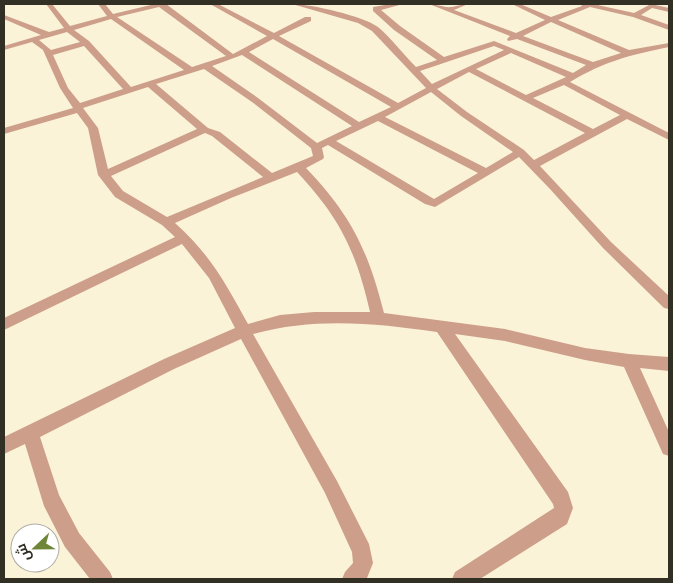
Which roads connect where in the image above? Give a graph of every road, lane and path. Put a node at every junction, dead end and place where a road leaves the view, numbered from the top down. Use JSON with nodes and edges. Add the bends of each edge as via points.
{"nodes":[{"id":1,"x":49,"y":4,"type":"edge"},
{"id":2,"x":101,"y":4,"type":"edge"},
{"id":3,"x":161,"y":4,"type":"edge"},
{"id":4,"x":213,"y":4,"type":"edge"},
{"id":5,"x":295,"y":4,"type":"edge"},
{"id":6,"x":394,"y":4,"type":"edge"},
{"id":7,"x":432,"y":4,"type":"edge"},
{"id":8,"x":466,"y":4,"type":"edge"},
{"id":9,"x":516,"y":4,"type":"edge"},
{"id":10,"x":639,"y":4,"type":"edge"},
{"id":11,"x":587,"y":5,"type":"edge"},
{"id":12,"x":650,"y":6,"type":"junction"},
{"id":13,"x":446,"y":10,"type":"junction"},
{"id":14,"x":669,"y":10,"type":"edge"},
{"id":15,"x":634,"y":15,"type":"junction"},
{"id":16,"x":111,"y":16,"type":"junction"},
{"id":17,"x":4,"y":17,"type":"edge"},
{"id":18,"x":308,"y":19,"type":"dead end"},
{"id":19,"x":552,"y":19,"type":"junction"},
{"id":20,"x":669,"y":28,"type":"edge"},
{"id":21,"x":70,"y":30,"type":"junction"},
{"id":22,"x":49,"y":36,"type":"junction"},
{"id":23,"x":515,"y":36,"type":"junction"},
{"id":24,"x":275,"y":37,"type":"junction"},
{"id":25,"x":34,"y":40,"type":"junction"},
{"id":26,"x":86,"y":43,"type":"junction"},
{"id":27,"x":669,"y":45,"type":"edge"},
{"id":28,"x":4,"y":48,"type":"edge"},
{"id":29,"x":507,"y":48,"type":"junction"},
{"id":30,"x":245,"y":53,"type":"junction"},
{"id":31,"x":628,"y":53,"type":"junction"},
{"id":32,"x":49,"y":54,"type":"junction"},
{"id":33,"x":232,"y":58,"type":"junction"},
{"id":34,"x":443,"y":60,"type":"junction"},
{"id":35,"x":593,"y":65,"type":"junction"},
{"id":36,"x":206,"y":66,"type":"junction"},
{"id":37,"x":469,"y":69,"type":"junction"},
{"id":38,"x":414,"y":70,"type":"junction"},
{"id":39,"x":192,"y":71,"type":"junction"},
{"id":40,"x":574,"y":77,"type":"junction"},
{"id":41,"x":564,"y":82,"type":"junction"},
{"id":42,"x":149,"y":83,"type":"junction"},
{"id":43,"x":432,"y":89,"type":"junction"},
{"id":44,"x":129,"y":90,"type":"junction"},
{"id":45,"x":526,"y":98,"type":"junction"},
{"id":46,"x":398,"y":107,"type":"junction"},
{"id":47,"x":78,"y":108,"type":"junction"},
{"id":48,"x":627,"y":116,"type":"junction"},
{"id":49,"x":378,"y":117,"type":"junction"},
{"id":50,"x":359,"y":126,"type":"junction"},
{"id":51,"x":204,"y":130,"type":"junction"},
{"id":52,"x":4,"y":131,"type":"edge"},
{"id":53,"x":593,"y":134,"type":"junction"},
{"id":54,"x":669,"y":137,"type":"edge"},
{"id":55,"x":329,"y":141,"type":"junction"},
{"id":56,"x":316,"y":147,"type":"junction"},
{"id":57,"x":520,"y":152,"type":"junction"},
{"id":58,"x":533,"y":164,"type":"junction"},
{"id":59,"x":299,"y":167,"type":"junction"},
{"id":60,"x":487,"y":173,"type":"junction"},
{"id":61,"x":104,"y":175,"type":"junction"},
{"id":62,"x":271,"y":178,"type":"junction"},
{"id":63,"x":166,"y":222,"type":"junction"},
{"id":64,"x":183,"y":238,"type":"junction"},
{"id":65,"x":669,"y":304,"type":"edge"},
{"id":66,"x":378,"y":318,"type":"junction"},
{"id":67,"x":4,"y":324,"type":"edge"},
{"id":68,"x":442,"y":327,"type":"junction"},
{"id":69,"x":244,"y":331,"type":"junction"},
{"id":70,"x":629,"y":361,"type":"junction"},
{"id":71,"x":669,"y":364,"type":"edge"},
{"id":72,"x":30,"y":433,"type":"junction"},
{"id":73,"x":4,"y":446,"type":"edge"},
{"id":74,"x":669,"y":448,"type":"edge"},
{"id":75,"x":103,"y":579,"type":"edge"},
{"id":76,"x":352,"y":579,"type":"edge"},
{"id":77,"x":462,"y":579,"type":"edge"}],
"edges":[{"from":1,"to":21,"type":"street"},
{"from":2,"to":16,"type":"street"},
{"from":3,"to":16,"type":"street"},
{"from":3,"to":33,"type":"street"},
{"from":4,"to":24,"type":"street"},
{"from":5,"to":38,"type":"street","via":[[369,24]]},
{"from":6,"to":34,"type":"street","via":[[376,10]]},
{"from":7,"to":13,"type":"street"},
{"from":8,"to":13,"type":"street"},
{"from":9,"to":19,"type":"street"},
{"from":10,"to":12,"type":"street"},
{"from":11,"to":15,"type":"street"},
{"from":11,"to":19,"type":"street"},
{"from":12,"to":14,"type":"street"},
{"from":12,"to":15,"type":"street"},
{"from":13,"to":23,"type":"street"},
{"from":15,"to":20,"type":"street"},
{"from":16,"to":21,"type":"street"},
{"from":16,"to":39,"type":"street"},
{"from":17,"to":22,"type":"street"},
{"from":18,"to":24,"type":"street"},
{"from":19,"to":23,"type":"street"},
{"from":19,"to":31,"type":"street"},
{"from":21,"to":22,"type":"street"},
{"from":21,"to":26,"type":"street"},
{"from":22,"to":25,"type":"street"},
{"from":23,"to":29,"type":"street"},
{"from":23,"to":35,"type":"street"},
{"from":24,"to":30,"type":"street"},
{"from":24,"to":46,"type":"street"},
{"from":25,"to":28,"type":"street"},
{"from":25,"to":32,"type":"street"},
{"from":26,"to":32,"type":"street"},
{"from":26,"to":44,"type":"street"},
{"from":27,"to":31,"type":"street"},
{"from":29,"to":34,"type":"street","via":[[491,44]]},
{"from":29,"to":37,"type":"street"},
{"from":29,"to":40,"type":"street"},
{"from":30,"to":33,"type":"street"},
{"from":30,"to":50,"type":"street"},
{"from":31,"to":35,"type":"street"},
{"from":32,"to":47,"type":"street","via":[[64,88]]},
{"from":33,"to":36,"type":"street"},
{"from":34,"to":38,"type":"street"},
{"from":35,"to":40,"type":"street"},
{"from":36,"to":39,"type":"street"},
{"from":36,"to":56,"type":"street"},
{"from":37,"to":43,"type":"street"},
{"from":37,"to":45,"type":"street"},
{"from":38,"to":43,"type":"street"},
{"from":39,"to":42,"type":"street"},
{"from":40,"to":41,"type":"street"},
{"from":41,"to":45,"type":"street"},
{"from":41,"to":48,"type":"street"},
{"from":42,"to":44,"type":"street"},
{"from":42,"to":51,"type":"street"},
{"from":43,"to":46,"type":"street"},
{"from":43,"to":57,"type":"street"},
{"from":44,"to":47,"type":"street"},
{"from":45,"to":53,"type":"street"},
{"from":46,"to":49,"type":"street"},
{"from":47,"to":52,"type":"street"},
{"from":47,"to":61,"type":"street","via":[[94,128]]},
{"from":48,"to":53,"type":"street"},
{"from":48,"to":54,"type":"street"},
{"from":49,"to":50,"type":"street"},
{"from":49,"to":60,"type":"street"},
{"from":50,"to":55,"type":"street"},
{"from":51,"to":61,"type":"street"},
{"from":51,"to":62,"type":"street","via":[[216,134]]},
{"from":53,"to":58,"type":"street"},
{"from":55,"to":56,"type":"street"},
{"from":55,"to":60,"type":"street","via":[[429,201],[435,202]]},
{"from":56,"to":59,"type":"street","via":[[318,156]]},
{"from":57,"to":58,"type":"street"},
{"from":57,"to":60,"type":"street"},
{"from":58,"to":65,"type":"street","via":[[607,245]]},
{"from":59,"to":62,"type":"street"},
{"from":59,"to":66,"type":"street","via":[[341,217],[366,272]]},
{"from":61,"to":63,"type":"street","via":[[119,194]]},
{"from":62,"to":63,"type":"street"},
{"from":63,"to":64,"type":"street"},
{"from":64,"to":67,"type":"street"},
{"from":64,"to":69,"type":"street","via":[[214,275]]},
{"from":66,"to":68,"type":"street"},
{"from":66,"to":69,"type":"street","via":[[280,321]]},
{"from":68,"to":70,"type":"street","via":[[505,335],[569,351]]},
{"from":68,"to":77,"type":"street","via":[[564,507],[560,517]]},
{"from":69,"to":72,"type":"street"},
{"from":69,"to":76,"type":"street","via":[[331,487],[362,550],[363,563]]},
{"from":70,"to":71,"type":"street"},
{"from":70,"to":74,"type":"street"},
{"from":72,"to":73,"type":"street"},
{"from":72,"to":75,"type":"street","via":[[51,499],[72,540]]}]}
